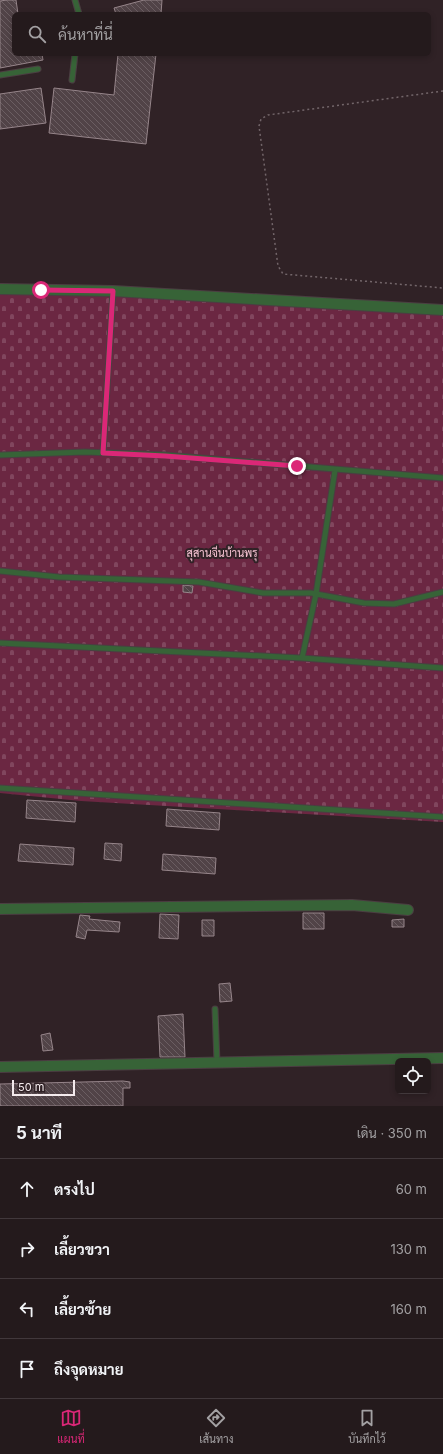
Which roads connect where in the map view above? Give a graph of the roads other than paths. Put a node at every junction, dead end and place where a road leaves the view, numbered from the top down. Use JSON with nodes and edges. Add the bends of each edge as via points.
{"nodes":[{"id":1,"x":75,"y":0,"type":"edge"},
{"id":2,"x":78,"y":12,"type":"edge"},
{"id":3,"x":75,"y":56,"type":"edge"},
{"id":4,"x":38,"y":69,"type":"dead end"},
{"id":5,"x":0,"y":75,"type":"edge"},
{"id":6,"x":72,"y":80,"type":"dead end"},
{"id":7,"x":0,"y":289,"type":"edge"},
{"id":8,"x":113,"y":291,"type":"junction"},
{"id":9,"x":443,"y":310,"type":"edge"},
{"id":10,"x":103,"y":453,"type":"junction"},
{"id":11,"x":0,"y":455,"type":"edge"},
{"id":12,"x":335,"y":470,"type":"junction"},
{"id":13,"x":443,"y":478,"type":"edge"},
{"id":14,"x":0,"y":570,"type":"edge"},
{"id":15,"x":443,"y":592,"type":"edge"},
{"id":16,"x":316,"y":594,"type":"junction"},
{"id":17,"x":0,"y":643,"type":"edge"},
{"id":18,"x":302,"y":658,"type":"junction"},
{"id":19,"x":443,"y":668,"type":"edge"},
{"id":20,"x":0,"y":788,"type":"edge"},
{"id":21,"x":443,"y":817,"type":"edge"},
{"id":22,"x":0,"y":909,"type":"edge"},
{"id":23,"x":408,"y":910,"type":"dead end"},
{"id":24,"x":215,"y":1008,"type":"dead end"},
{"id":25,"x":443,"y":1058,"type":"edge"},
{"id":26,"x":217,"y":1062,"type":"junction"},
{"id":27,"x":0,"y":1067,"type":"edge"}],
"edges":[{"from":1,"to":2,"type":"lane"},
{"from":3,"to":6,"type":"lane"},
{"from":4,"to":5,"type":"lane"},
{"from":7,"to":8,"type":"street"},
{"from":8,"to":9,"type":"street"},
{"from":8,"to":10,"type":"lane"},
{"from":10,"to":11,"type":"lane"},
{"from":10,"to":12,"type":"lane"},
{"from":12,"to":13,"type":"lane"},
{"from":12,"to":16,"type":"lane"},
{"from":14,"to":16,"type":"lane","via":[[59,577],[199,582],[263,593]]},
{"from":15,"to":16,"type":"lane","via":[[394,604],[364,603]]},
{"from":16,"to":18,"type":"lane"},
{"from":17,"to":18,"type":"lane"},
{"from":18,"to":19,"type":"lane"},
{"from":20,"to":21,"type":"lane"},
{"from":22,"to":23,"type":"street","via":[[352,905]]},
{"from":24,"to":26,"type":"lane"},
{"from":25,"to":26,"type":"street"},
{"from":26,"to":27,"type":"street"}]}
